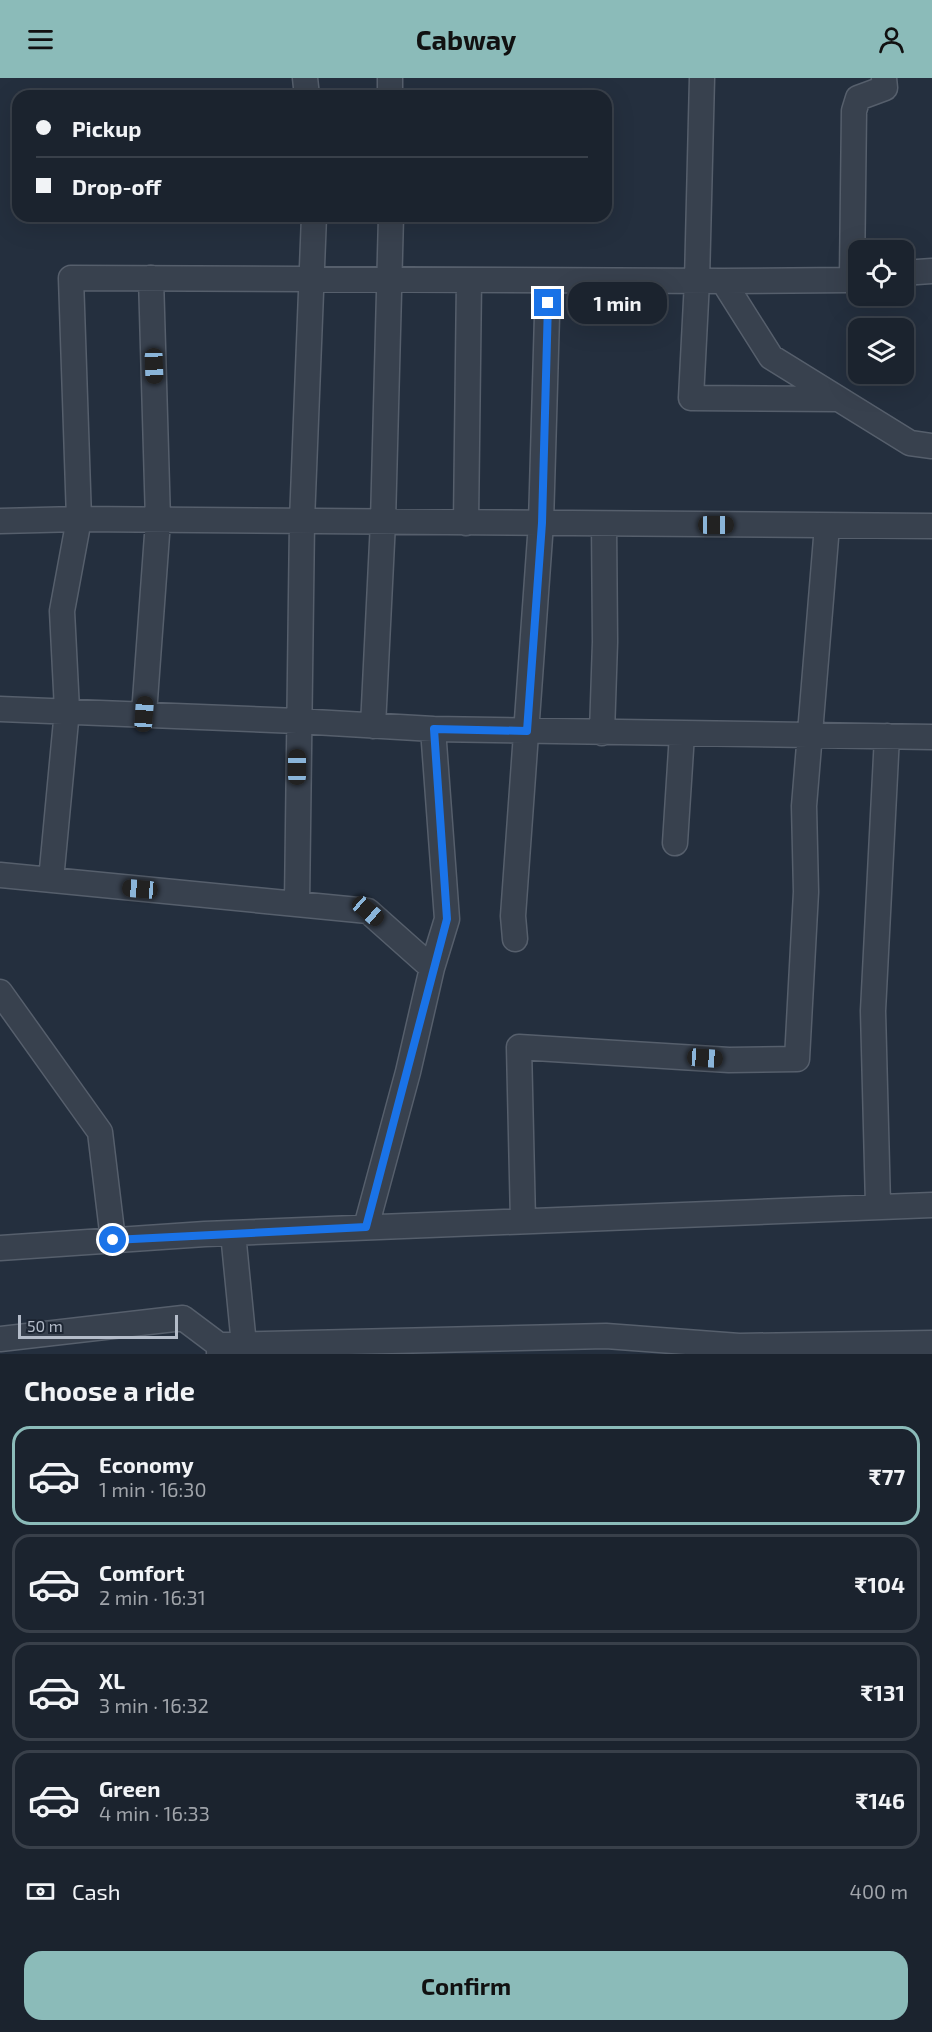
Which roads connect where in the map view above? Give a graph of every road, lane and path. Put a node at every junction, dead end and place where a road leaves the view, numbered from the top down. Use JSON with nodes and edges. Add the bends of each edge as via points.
{"nodes":[{"id":1,"x":702,"y":78,"type":"edge"},
{"id":2,"x":884,"y":78,"type":"edge"},
{"id":3,"x":314,"y":222,"type":"edge"},
{"id":4,"x":391,"y":222,"type":"edge"},
{"id":5,"x":855,"y":240,"type":"edge"},
{"id":6,"x":932,"y":271,"type":"edge"},
{"id":7,"x":914,"y":272,"type":"edge"},
{"id":8,"x":151,"y":278,"type":"junction"},
{"id":9,"x":314,"y":279,"type":"junction"},
{"id":10,"x":391,"y":280,"type":"junction"},
{"id":11,"x":469,"y":280,"type":"junction"},
{"id":12,"x":548,"y":280,"type":"junction"},
{"id":13,"x":848,"y":280,"type":"edge"},
{"id":14,"x":697,"y":281,"type":"junction"},
{"id":15,"x":723,"y":281,"type":"junction"},
{"id":16,"x":838,"y":399,"type":"junction"},
{"id":17,"x":932,"y":446,"type":"edge"},
{"id":18,"x":79,"y":519,"type":"junction"},
{"id":19,"x":0,"y":521,"type":"edge"},
{"id":20,"x":158,"y":521,"type":"junction"},
{"id":21,"x":302,"y":521,"type":"junction"},
{"id":22,"x":383,"y":522,"type":"junction"},
{"id":23,"x":466,"y":523,"type":"junction"},
{"id":24,"x":542,"y":523,"type":"junction"},
{"id":25,"x":604,"y":524,"type":"junction"},
{"id":26,"x":827,"y":526,"type":"junction"},
{"id":27,"x":932,"y":526,"type":"edge"},
{"id":28,"x":0,"y":709,"type":"edge"},
{"id":29,"x":67,"y":710,"type":"junction"},
{"id":30,"x":144,"y":714,"type":"junction"},
{"id":31,"x":297,"y":721,"type":"junction"},
{"id":32,"x":373,"y":726,"type":"junction"},
{"id":33,"x":434,"y":729,"type":"junction"},
{"id":34,"x":527,"y":731,"type":"junction"},
{"id":35,"x":602,"y":733,"type":"junction"},
{"id":36,"x":682,"y":734,"type":"junction"},
{"id":37,"x":811,"y":736,"type":"junction"},
{"id":38,"x":886,"y":736,"type":"junction"},
{"id":39,"x":932,"y":737,"type":"edge"},
{"id":40,"x":675,"y":843,"type":"dead end"},
{"id":41,"x":0,"y":875,"type":"edge"},
{"id":42,"x":51,"y":880,"type":"junction"},
{"id":43,"x":297,"y":904,"type":"junction"},
{"id":44,"x":515,"y":939,"type":"dead end"},
{"id":45,"x":432,"y":968,"type":"junction"},
{"id":46,"x":0,"y":992,"type":"edge"},
{"id":47,"x":878,"y":1205,"type":"junction"},
{"id":48,"x":932,"y":1205,"type":"edge"},
{"id":49,"x":523,"y":1221,"type":"junction"},
{"id":50,"x":366,"y":1227,"type":"junction"},
{"id":51,"x":233,"y":1233,"type":"junction"},
{"id":52,"x":113,"y":1240,"type":"junction"},
{"id":53,"x":0,"y":1248,"type":"edge"},
{"id":54,"x":0,"y":1339,"type":"edge"},
{"id":55,"x":932,"y":1343,"type":"edge"},
{"id":56,"x":244,"y":1345,"type":"junction"},
{"id":57,"x":607,"y":1345,"type":"edge"},
{"id":58,"x":219,"y":1350,"type":"edge"},
{"id":59,"x":738,"y":1350,"type":"edge"}],
"edges":[{"from":1,"to":14,"type":"street"},
{"from":2,"to":5,"type":"street","via":[[885,88],[858,98],[854,111]]},
{"from":3,"to":9,"type":"street"},
{"from":4,"to":10,"type":"street"},
{"from":6,"to":7,"type":"street"},
{"from":8,"to":9,"type":"street"},
{"from":8,"to":18,"type":"street","via":[[71,278]]},
{"from":8,"to":20,"type":"street"},
{"from":9,"to":10,"type":"street"},
{"from":9,"to":21,"type":"street"},
{"from":10,"to":11,"type":"street"},
{"from":10,"to":22,"type":"street"},
{"from":11,"to":12,"type":"street"},
{"from":11,"to":23,"type":"street"},
{"from":12,"to":14,"type":"street"},
{"from":12,"to":24,"type":"street"},
{"from":13,"to":15,"type":"street"},
{"from":14,"to":15,"type":"street"},
{"from":14,"to":16,"type":"street","via":[[691,398]]},
{"from":15,"to":16,"type":"street","via":[[771,357]]},
{"from":16,"to":17,"type":"street","via":[[910,443]]},
{"from":18,"to":19,"type":"street"},
{"from":18,"to":20,"type":"street"},
{"from":18,"to":29,"type":"street","via":[[62,611]]},
{"from":20,"to":21,"type":"street"},
{"from":20,"to":30,"type":"street"},
{"from":21,"to":22,"type":"street"},
{"from":21,"to":31,"type":"street"},
{"from":22,"to":23,"type":"street"},
{"from":22,"to":32,"type":"street"},
{"from":23,"to":24,"type":"street"},
{"from":24,"to":25,"type":"street"},
{"from":24,"to":34,"type":"street"},
{"from":25,"to":26,"type":"street"},
{"from":25,"to":35,"type":"street","via":[[606,642]]},
{"from":26,"to":27,"type":"street"},
{"from":26,"to":37,"type":"street"},
{"from":28,"to":29,"type":"street"},
{"from":29,"to":30,"type":"street"},
{"from":29,"to":42,"type":"street"},
{"from":30,"to":31,"type":"street"},
{"from":31,"to":32,"type":"street"},
{"from":31,"to":43,"type":"street"},
{"from":32,"to":33,"type":"street"},
{"from":33,"to":34,"type":"street"},
{"from":33,"to":45,"type":"street","via":[[447,919]]},
{"from":34,"to":35,"type":"street"},
{"from":34,"to":44,"type":"street","via":[[513,916]]},
{"from":35,"to":36,"type":"street"},
{"from":36,"to":37,"type":"street"},
{"from":36,"to":40,"type":"street"},
{"from":37,"to":38,"type":"street"},
{"from":37,"to":49,"type":"street","via":[[804,806],[806,892],[797,1059],[729,1060],[519,1047]]},
{"from":38,"to":39,"type":"street"},
{"from":38,"to":47,"type":"street","via":[[873,1011]]},
{"from":41,"to":42,"type":"street"},
{"from":42,"to":43,"type":"street"},
{"from":43,"to":45,"type":"street","via":[[368,911]]},
{"from":45,"to":50,"type":"street"},
{"from":46,"to":52,"type":"street","via":[[100,1132]]},
{"from":47,"to":48,"type":"street"},
{"from":47,"to":49,"type":"street"},
{"from":49,"to":50,"type":"street"},
{"from":50,"to":51,"type":"street"},
{"from":51,"to":52,"type":"street"},
{"from":51,"to":56,"type":"street"},
{"from":52,"to":53,"type":"street"},
{"from":54,"to":58,"type":"street","via":[[183,1318]]},
{"from":55,"to":59,"type":"street"},
{"from":56,"to":57,"type":"street"},
{"from":56,"to":58,"type":"street"},
{"from":57,"to":59,"type":"street"}]}
